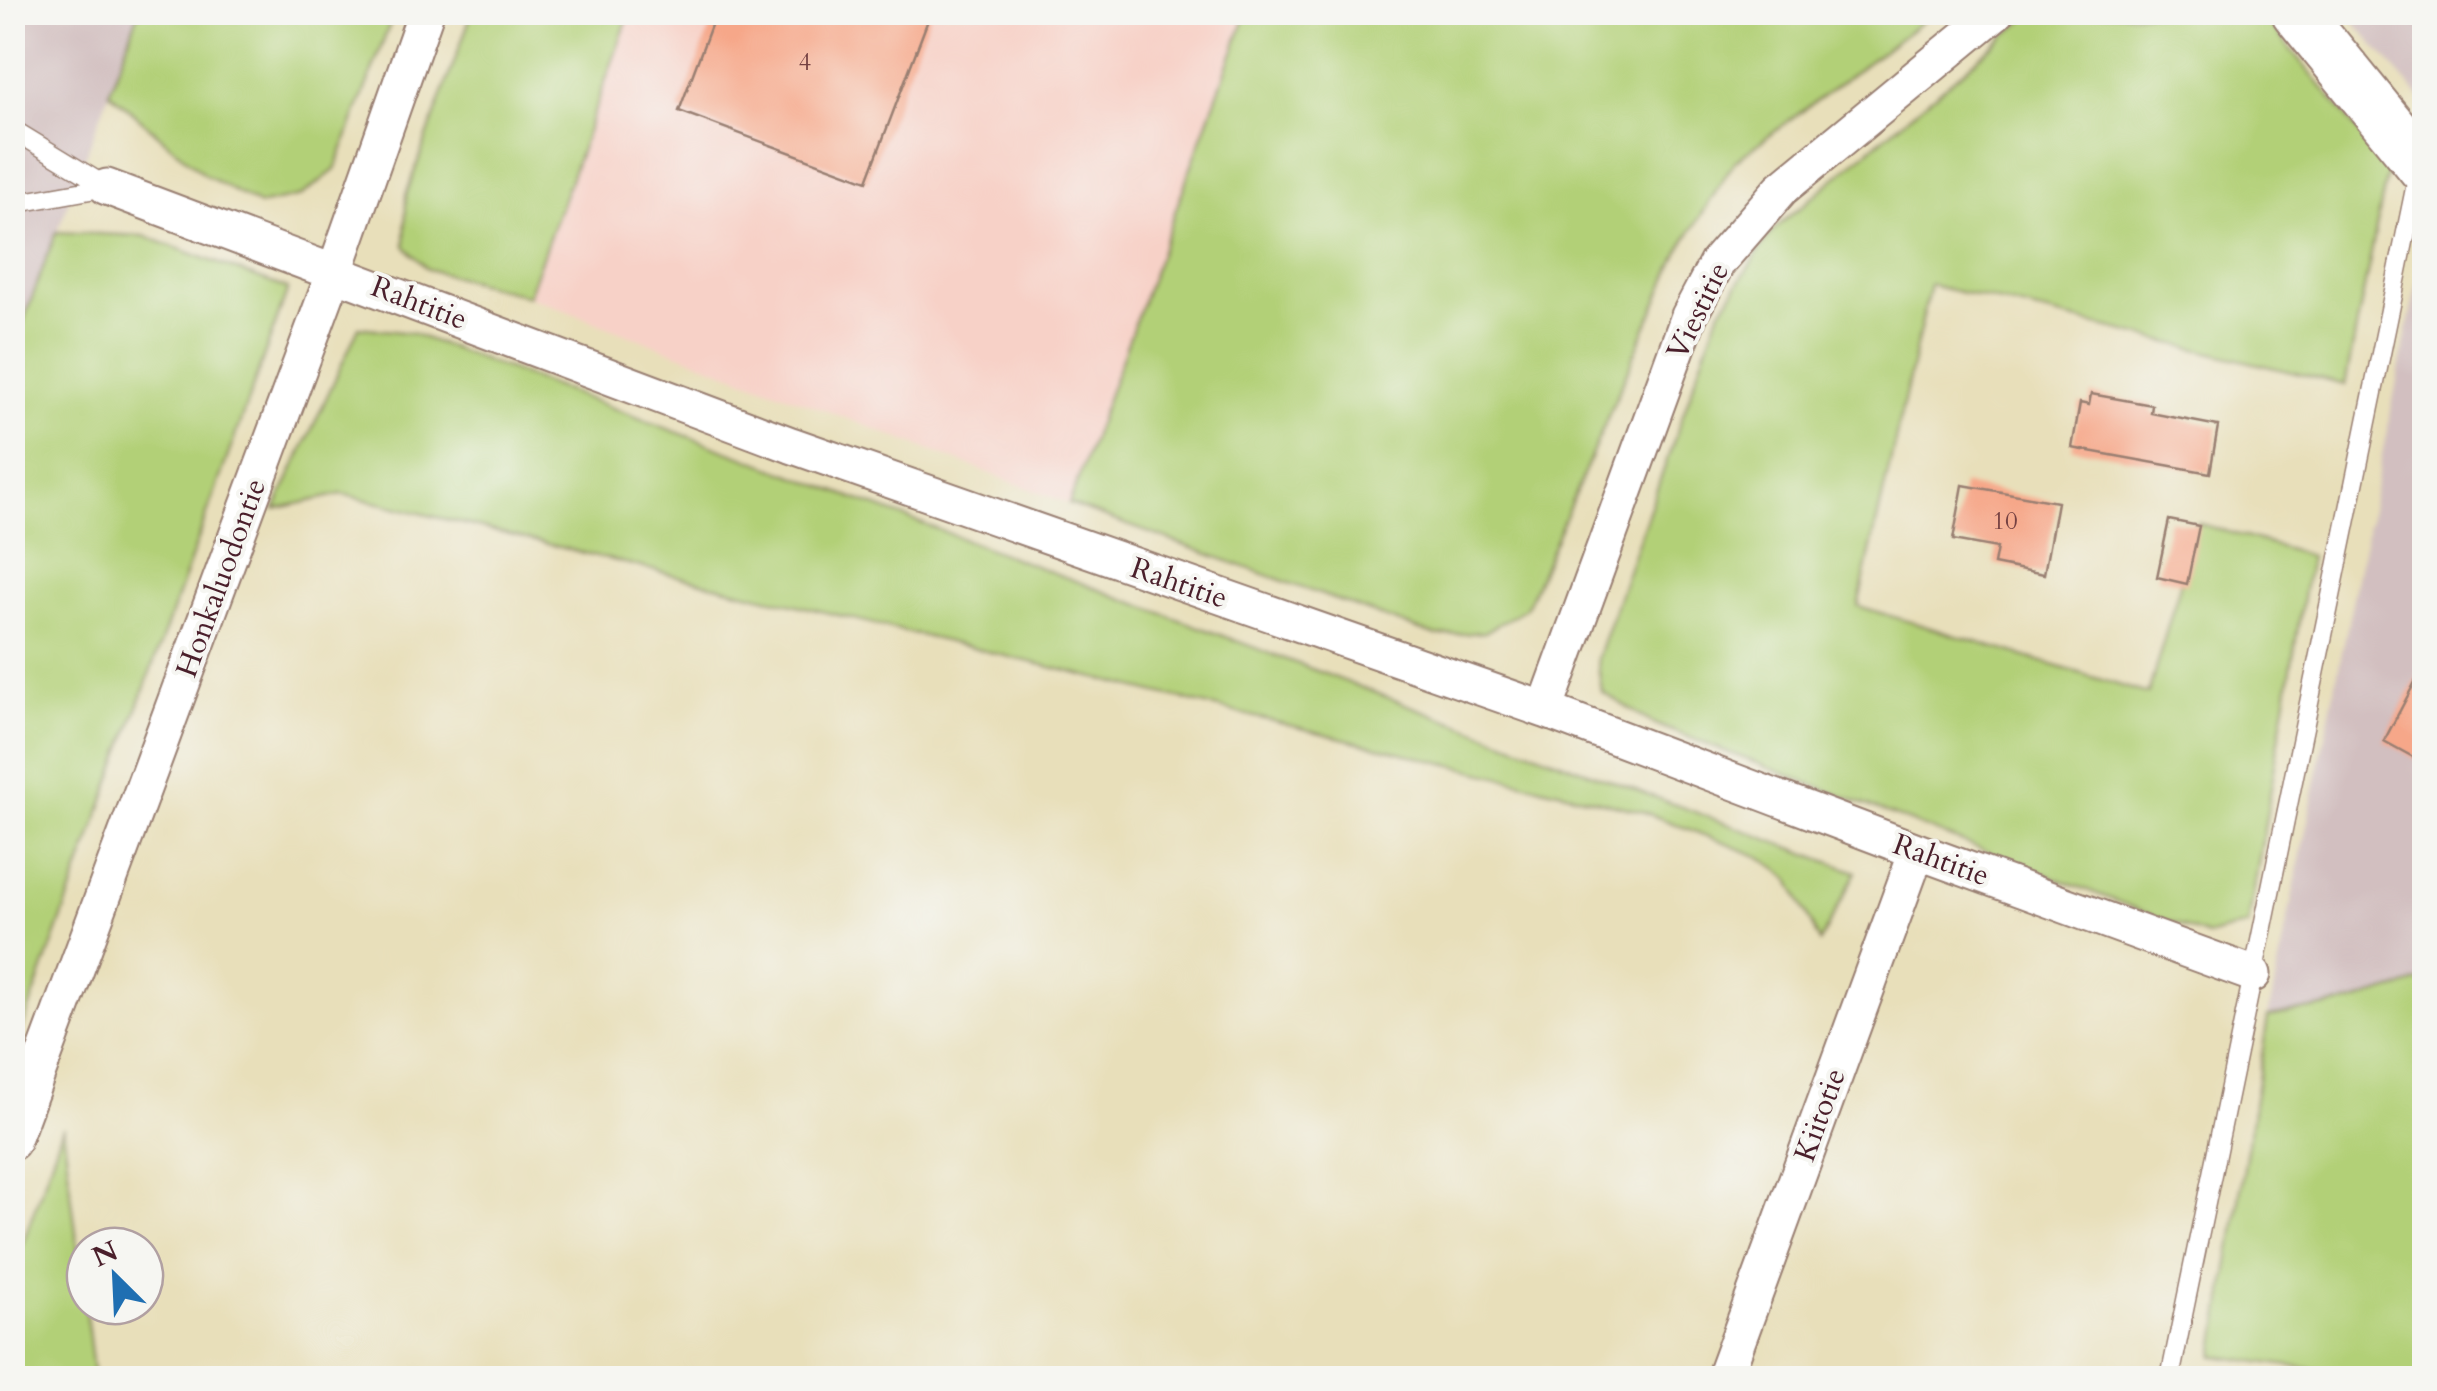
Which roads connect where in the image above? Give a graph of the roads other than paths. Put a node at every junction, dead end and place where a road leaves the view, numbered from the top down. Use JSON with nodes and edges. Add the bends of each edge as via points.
{"nodes":[{"id":1,"x":426,"y":12,"type":"edge"},
{"id":2,"x":1996,"y":12,"type":"edge"},
{"id":3,"x":2297,"y":12,"type":"edge"},
{"id":4,"x":12,"y":129,"type":"edge"},
{"id":5,"x":2422,"y":166,"type":"edge"},
{"id":6,"x":107,"y":187,"type":"junction"},
{"id":7,"x":12,"y":204,"type":"edge"},
{"id":8,"x":335,"y":271,"type":"junction"},
{"id":9,"x":1545,"y":710,"type":"junction"},
{"id":10,"x":1916,"y":852,"type":"junction"},
{"id":11,"x":2253,"y":974,"type":"junction"},
{"id":12,"x":12,"y":1142,"type":"edge"},
{"id":13,"x":1724,"y":1378,"type":"edge"},
{"id":14,"x":2170,"y":1378,"type":"edge"}],
"edges":[{"from":1,"to":8,"type":"street","name":"Honkaluodontie"},
{"from":2,"to":9,"type":"street","name":"Viestitie","via":[[1781,189],[1717,263],[1689,316]]},
{"from":3,"to":5,"type":"street"},
{"from":4,"to":6,"type":"lane"},
{"from":5,"to":11,"type":"lane"},
{"from":6,"to":7,"type":"lane"},
{"from":6,"to":8,"type":"street","name":"Rahtitie"},
{"from":8,"to":9,"type":"street","name":"Rahtitie","via":[[826,458]]},
{"from":8,"to":12,"type":"street","name":"Honkaluodontie"},
{"from":9,"to":10,"type":"street","name":"Rahtitie"},
{"from":10,"to":11,"type":"street","name":"Rahtitie"},
{"from":10,"to":13,"type":"street","name":"Kiitotie"},
{"from":11,"to":14,"type":"lane"}]}
